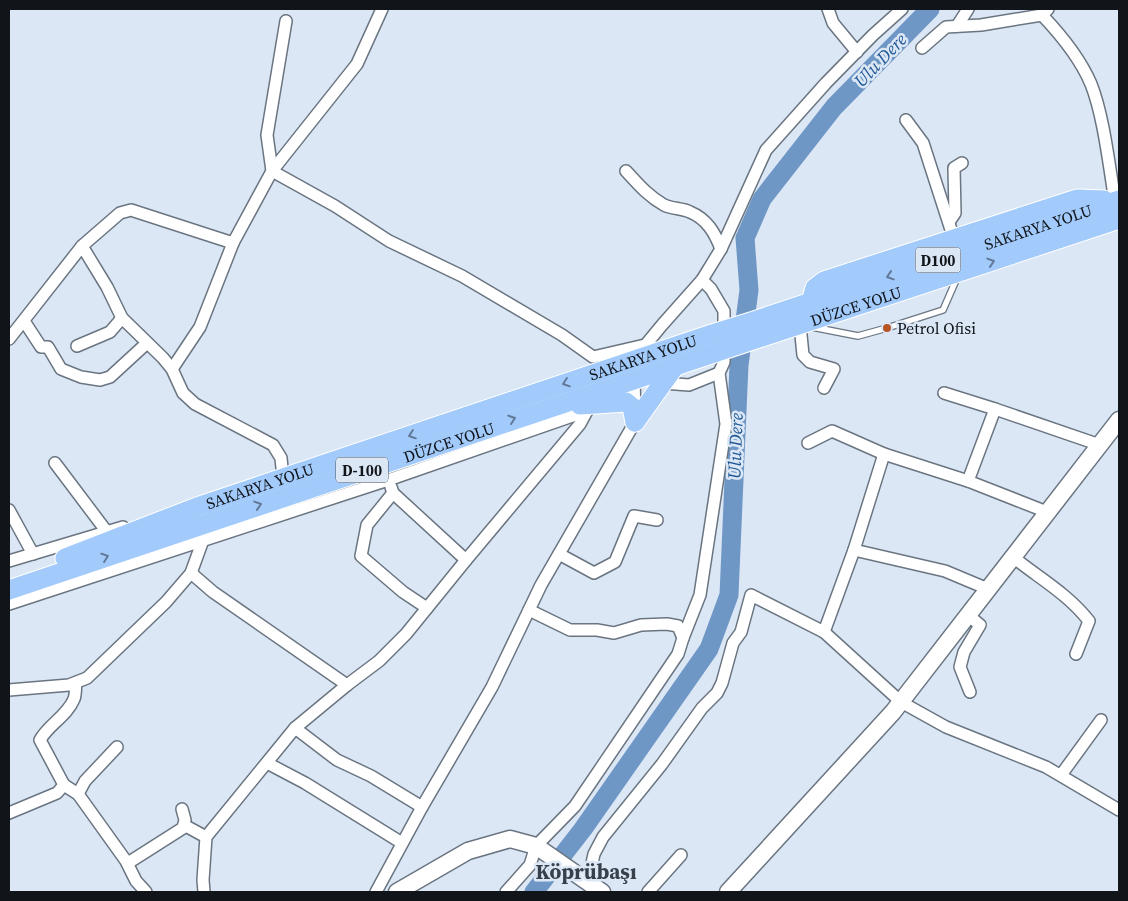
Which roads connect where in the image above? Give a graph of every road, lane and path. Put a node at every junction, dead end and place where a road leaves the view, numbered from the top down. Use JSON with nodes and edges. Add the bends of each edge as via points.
{"nodes":[{"id":1,"x":382,"y":9,"type":"edge"},
{"id":2,"x":828,"y":9,"type":"edge"},
{"id":3,"x":902,"y":9,"type":"edge"},
{"id":4,"x":968,"y":9,"type":"edge"},
{"id":5,"x":1045,"y":12,"type":"edge"},
{"id":6,"x":286,"y":21,"type":"dead end"},
{"id":7,"x":957,"y":26,"type":"junction"},
{"id":8,"x":922,"y":48,"type":"dead end"},
{"id":9,"x":857,"y":52,"type":"junction"},
{"id":10,"x":906,"y":120,"type":"dead end"},
{"id":11,"x":962,"y":163,"type":"dead end"},
{"id":12,"x":272,"y":171,"type":"junction"},
{"id":13,"x":626,"y":171,"type":"dead end"},
{"id":14,"x":1118,"y":207,"type":"edge"},
{"id":15,"x":1119,"y":226,"type":"edge"},
{"id":16,"x":1099,"y":227,"type":"junction"},
{"id":17,"x":952,"y":230,"type":"junction"},
{"id":18,"x":233,"y":243,"type":"junction"},
{"id":19,"x":82,"y":246,"type":"junction"},
{"id":20,"x":721,"y":249,"type":"junction"},
{"id":21,"x":959,"y":272,"type":"junction"},
{"id":22,"x":702,"y":280,"type":"junction"},
{"id":23,"x":811,"y":302,"type":"junction"},
{"id":24,"x":122,"y":318,"type":"junction"},
{"id":25,"x":24,"y":320,"type":"junction"},
{"id":26,"x":800,"y":324,"type":"junction"},
{"id":27,"x":760,"y":329,"type":"junction"},
{"id":28,"x":9,"y":339,"type":"edge"},
{"id":29,"x":147,"y":343,"type":"junction"},
{"id":30,"x":714,"y":343,"type":"junction"},
{"id":31,"x":77,"y":346,"type":"dead end"},
{"id":32,"x":644,"y":346,"type":"junction"},
{"id":33,"x":675,"y":366,"type":"junction"},
{"id":34,"x":172,"y":369,"type":"junction"},
{"id":35,"x":633,"y":370,"type":"junction"},
{"id":36,"x":719,"y":373,"type":"junction"},
{"id":37,"x":662,"y":383,"type":"junction"},
{"id":38,"x":824,"y":388,"type":"dead end"},
{"id":39,"x":944,"y":393,"type":"dead end"},
{"id":40,"x":593,"y":402,"type":"junction"},
{"id":41,"x":995,"y":409,"type":"junction"},
{"id":42,"x":1119,"y":420,"type":"edge"},
{"id":43,"x":635,"y":422,"type":"junction"},
{"id":44,"x":808,"y":443,"type":"dead end"},
{"id":45,"x":1100,"y":445,"type":"junction"},
{"id":46,"x":884,"y":454,"type":"junction"},
{"id":47,"x":55,"y":463,"type":"dead end"},
{"id":48,"x":284,"y":478,"type":"junction"},
{"id":49,"x":388,"y":480,"type":"junction"},
{"id":50,"x":968,"y":481,"type":"junction"},
{"id":51,"x":393,"y":493,"type":"junction"},
{"id":52,"x":197,"y":507,"type":"junction"},
{"id":53,"x":9,"y":510,"type":"edge"},
{"id":54,"x":1047,"y":512,"type":"junction"},
{"id":55,"x":656,"y":520,"type":"dead end"},
{"id":56,"x":107,"y":532,"type":"junction"},
{"id":57,"x":203,"y":540,"type":"junction"},
{"id":58,"x":854,"y":550,"type":"junction"},
{"id":59,"x":33,"y":554,"type":"junction"},
{"id":60,"x":559,"y":554,"type":"junction"},
{"id":61,"x":1013,"y":557,"type":"junction"},
{"id":62,"x":466,"y":560,"type":"junction"},
{"id":63,"x":9,"y":561,"type":"edge"},
{"id":64,"x":191,"y":573,"type":"junction"},
{"id":65,"x":9,"y":577,"type":"edge"},
{"id":66,"x":988,"y":589,"type":"junction"},
{"id":67,"x":9,"y":590,"type":"edge"},
{"id":68,"x":9,"y":604,"type":"edge"},
{"id":69,"x":427,"y":608,"type":"junction"},
{"id":70,"x":529,"y":610,"type":"junction"},
{"id":71,"x":968,"y":615,"type":"junction"},
{"id":72,"x":824,"y":632,"type":"junction"},
{"id":73,"x":683,"y":638,"type":"junction"},
{"id":74,"x":1076,"y":654,"type":"dead end"},
{"id":75,"x":76,"y":682,"type":"junction"},
{"id":76,"x":347,"y":685,"type":"junction"},
{"id":77,"x":9,"y":690,"type":"edge"},
{"id":78,"x":970,"y":692,"type":"dead end"},
{"id":79,"x":901,"y":702,"type":"junction"},
{"id":80,"x":1101,"y":720,"type":"dead end"},
{"id":81,"x":294,"y":728,"type":"junction"},
{"id":82,"x":117,"y":747,"type":"dead end"},
{"id":83,"x":267,"y":763,"type":"junction"},
{"id":84,"x":1061,"y":775,"type":"junction"},
{"id":85,"x":64,"y":785,"type":"junction"},
{"id":86,"x":78,"y":794,"type":"junction"},
{"id":87,"x":422,"y":807,"type":"junction"},
{"id":88,"x":182,"y":809,"type":"dead end"},
{"id":89,"x":1119,"y":810,"type":"edge"},
{"id":90,"x":9,"y":813,"type":"edge"},
{"id":91,"x":184,"y":825,"type":"junction"},
{"id":92,"x":206,"y":837,"type":"junction"},
{"id":93,"x":402,"y":843,"type":"junction"},
{"id":94,"x":536,"y":846,"type":"junction"},
{"id":95,"x":681,"y":856,"type":"dead end"},
{"id":96,"x":128,"y":863,"type":"junction"},
{"id":97,"x":582,"y":878,"type":"junction"},
{"id":98,"x":146,"y":892,"type":"edge"},
{"id":99,"x":204,"y":892,"type":"edge"},
{"id":100,"x":376,"y":892,"type":"edge"},
{"id":101,"x":397,"y":892,"type":"edge"},
{"id":102,"x":506,"y":892,"type":"edge"},
{"id":103,"x":602,"y":892,"type":"edge"},
{"id":104,"x":648,"y":892,"type":"edge"},
{"id":105,"x":728,"y":892,"type":"edge"}],
"edges":[{"from":1,"to":12,"type":"street","via":[[357,64]]},
{"from":2,"to":9,"type":"street","via":[[833,23]]},
{"from":3,"to":9,"type":"street"},
{"from":4,"to":7,"type":"street"},
{"from":5,"to":7,"type":"street"},
{"from":5,"to":14,"type":"street","via":[[1090,84]]},
{"from":6,"to":12,"type":"street","via":[[267,135]]},
{"from":7,"to":8,"type":"street","via":[[946,27]]},
{"from":9,"to":20,"type":"street","via":[[766,150]]},
{"from":10,"to":17,"type":"street","via":[[923,143]]},
{"from":11,"to":17,"type":"street","via":[[954,168],[956,213]]},
{"from":12,"to":18,"type":"street"},
{"from":12,"to":32,"type":"street","via":[[389,241],[462,276],[593,357]]},
{"from":13,"to":20,"type":"street","via":[[645,192],[665,206],[690,212],[705,222],[715,233]]},
{"from":14,"to":16,"type":"highway","name":"DÜZCE YOLU","number":"D100"},
{"from":14,"to":17,"type":"highway","via":[[1077,199]]},
{"from":14,"to":23,"type":"highway","name":"SAKARYA YOLU","number":"D100","one_way":true},
{"from":15,"to":16,"type":"highway"},
{"from":21,"to":16,"type":"highway","name":"DÜZCE YOLU","number":"D100","one_way":true},
{"from":17,"to":23,"type":"highway","via":[[824,281],[815,288]]},
{"from":18,"to":19,"type":"street","via":[[131,210],[120,213]]},
{"from":18,"to":34,"type":"street","via":[[200,327]]},
{"from":19,"to":24,"type":"street"},
{"from":19,"to":25,"type":"street"},
{"from":20,"to":22,"type":"street"},
{"from":21,"to":26,"type":"highway","name":"DÜZCE YOLU","number":"D100"},
{"from":21,"to":26,"type":"lane","via":[[943,310],[858,336]]},
{"from":22,"to":32,"type":"street"},
{"from":22,"to":36,"type":"street","via":[[712,289],[724,311],[724,362]]},
{"from":23,"to":27,"type":"highway","name":"SAKARYA YOLU","number":"D100"},
{"from":24,"to":29,"type":"street"},
{"from":24,"to":31,"type":"street","via":[[110,332]]},
{"from":25,"to":28,"type":"street"},
{"from":25,"to":29,"type":"street","via":[[41,347],[48,348],[61,368],[81,377],[100,380],[110,377]]},
{"from":26,"to":27,"type":"highway","name":"DÜZCE YOLU","number":"D100"},
{"from":26,"to":38,"type":"street","via":[[803,355],[810,362],[834,369]]},
{"from":27,"to":30,"type":"highway","number":"D100","bridge":true},
{"from":29,"to":34,"type":"street"},
{"from":30,"to":33,"type":"highway","name":"DÜZCE YOLU","number":"D-100"},
{"from":30,"to":35,"type":"highway","name":"SAKARYA YOLU","number":"D-100"},
{"from":32,"to":35,"type":"street"},
{"from":33,"to":35,"type":"highway","name":"DÜZCE YOLU","number":"D-100"},
{"from":33,"to":37,"type":"highway"},
{"from":34,"to":48,"type":"street","via":[[184,393],[195,404],[273,445],[281,458]]},
{"from":35,"to":40,"type":"highway","name":"DÜZCE YOLU","number":"D-100"},
{"from":35,"to":43,"type":"street"},
{"from":35,"to":48,"type":"highway","name":"SAKARYA YOLU","number":"D-100","one_way":true},
{"from":36,"to":37,"type":"street","via":[[689,385]]},
{"from":36,"to":73,"type":"street","via":[[726,424],[700,594]]},
{"from":37,"to":43,"type":"highway"},
{"from":39,"to":41,"type":"street"},
{"from":40,"to":43,"type":"highway","via":[[626,402],[632,408]]},
{"from":40,"to":49,"type":"street"},
{"from":40,"to":62,"type":"street","via":[[580,424]]},
{"from":67,"to":40,"type":"highway","name":"DÜZCE YOLU","number":"D-100","one_way":true,"via":[[552,406]]},
{"from":41,"to":45,"type":"street"},
{"from":41,"to":50,"type":"street"},
{"from":42,"to":45,"type":"main road"},
{"from":43,"to":60,"type":"street"},
{"from":44,"to":46,"type":"street","via":[[832,430]]},
{"from":45,"to":54,"type":"main road"},
{"from":46,"to":50,"type":"street"},
{"from":46,"to":58,"type":"street"},
{"from":47,"to":56,"type":"street"},
{"from":48,"to":52,"type":"highway","name":"SAKARYA YOLU","number":"D-100"},
{"from":49,"to":51,"type":"street"},
{"from":49,"to":57,"type":"street"},
{"from":50,"to":54,"type":"street"},
{"from":51,"to":62,"type":"street"},
{"from":51,"to":69,"type":"street","via":[[367,526],[361,556]]},
{"from":52,"to":56,"type":"street"},
{"from":52,"to":65,"type":"highway","name":"SAKARYA YOLU","number":"D-100"},
{"from":53,"to":59,"type":"street"},
{"from":54,"to":61,"type":"main road"},
{"from":55,"to":60,"type":"street","via":[[634,516],[615,562],[594,573]]},
{"from":56,"to":59,"type":"street"},
{"from":57,"to":64,"type":"street"},
{"from":57,"to":68,"type":"street"},
{"from":58,"to":66,"type":"street","via":[[946,571]]},
{"from":58,"to":72,"type":"street"},
{"from":59,"to":63,"type":"street"},
{"from":60,"to":70,"type":"street"},
{"from":61,"to":66,"type":"main road"},
{"from":61,"to":74,"type":"street","via":[[1078,607],[1089,621]]},
{"from":62,"to":69,"type":"street"},
{"from":64,"to":75,"type":"street","via":[[118,649],[87,678]]},
{"from":64,"to":76,"type":"street","via":[[213,592]]},
{"from":66,"to":71,"type":"main road"},
{"from":69,"to":76,"type":"street","via":[[379,661]]},
{"from":70,"to":73,"type":"street","via":[[570,630],[614,633],[641,625],[667,624],[678,626]]},
{"from":70,"to":87,"type":"street","via":[[492,687]]},
{"from":71,"to":78,"type":"street","via":[[980,625],[964,652],[960,666]]},
{"from":71,"to":79,"type":"main road"},
{"from":72,"to":79,"type":"street"},
{"from":72,"to":97,"type":"street","via":[[751,595],[741,632],[733,643],[717,693],[603,837]]},
{"from":73,"to":94,"type":"street","via":[[678,654],[575,806]]},
{"from":75,"to":77,"type":"street"},
{"from":75,"to":85,"type":"street","via":[[75,698],[40,740]]},
{"from":76,"to":81,"type":"street"},
{"from":79,"to":84,"type":"street","via":[[946,727]]},
{"from":79,"to":105,"type":"main road"},
{"from":80,"to":84,"type":"street"},
{"from":81,"to":83,"type":"street"},
{"from":81,"to":87,"type":"street","via":[[337,760]]},
{"from":82,"to":86,"type":"street","via":[[85,781]]},
{"from":83,"to":92,"type":"street"},
{"from":83,"to":93,"type":"street"},
{"from":84,"to":89,"type":"street"},
{"from":85,"to":86,"type":"street"},
{"from":85,"to":90,"type":"street","via":[[58,793]]},
{"from":86,"to":96,"type":"street"},
{"from":87,"to":93,"type":"street"},
{"from":88,"to":91,"type":"street"},
{"from":91,"to":92,"type":"street"},
{"from":91,"to":96,"type":"street"},
{"from":92,"to":99,"type":"street"},
{"from":93,"to":100,"type":"street"},
{"from":94,"to":97,"type":"main road"},
{"from":94,"to":101,"type":"main road","via":[[510,839],[468,851]]},
{"from":94,"to":102,"type":"street","via":[[530,865]]},
{"from":95,"to":104,"type":"street"},
{"from":96,"to":98,"type":"street","via":[[136,881]]},
{"from":97,"to":103,"type":"main road"}]}
